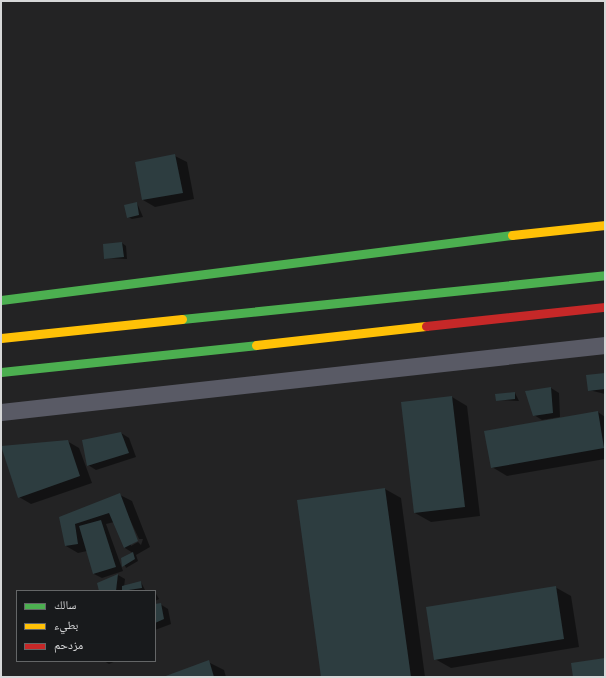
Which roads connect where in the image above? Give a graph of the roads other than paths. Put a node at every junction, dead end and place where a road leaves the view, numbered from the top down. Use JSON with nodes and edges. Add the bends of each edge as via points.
{"nodes":[{"id":1,"x":605,"y":224,"type":"edge"},
{"id":2,"x":605,"y":274,"type":"edge"},
{"id":3,"x":1,"y":300,"type":"edge"},
{"id":4,"x":605,"y":307,"type":"edge"},
{"id":5,"x":1,"y":338,"type":"edge"},
{"id":6,"x":605,"y":345,"type":"edge"},
{"id":7,"x":1,"y":372,"type":"edge"},
{"id":8,"x":1,"y":412,"type":"edge"}],
"edges":[{"from":1,"to":3,"type":"main road","via":[[349,254]]},
{"from":2,"to":5,"type":"main road"},
{"from":4,"to":7,"type":"main road"},
{"from":6,"to":8,"type":"street"}]}
